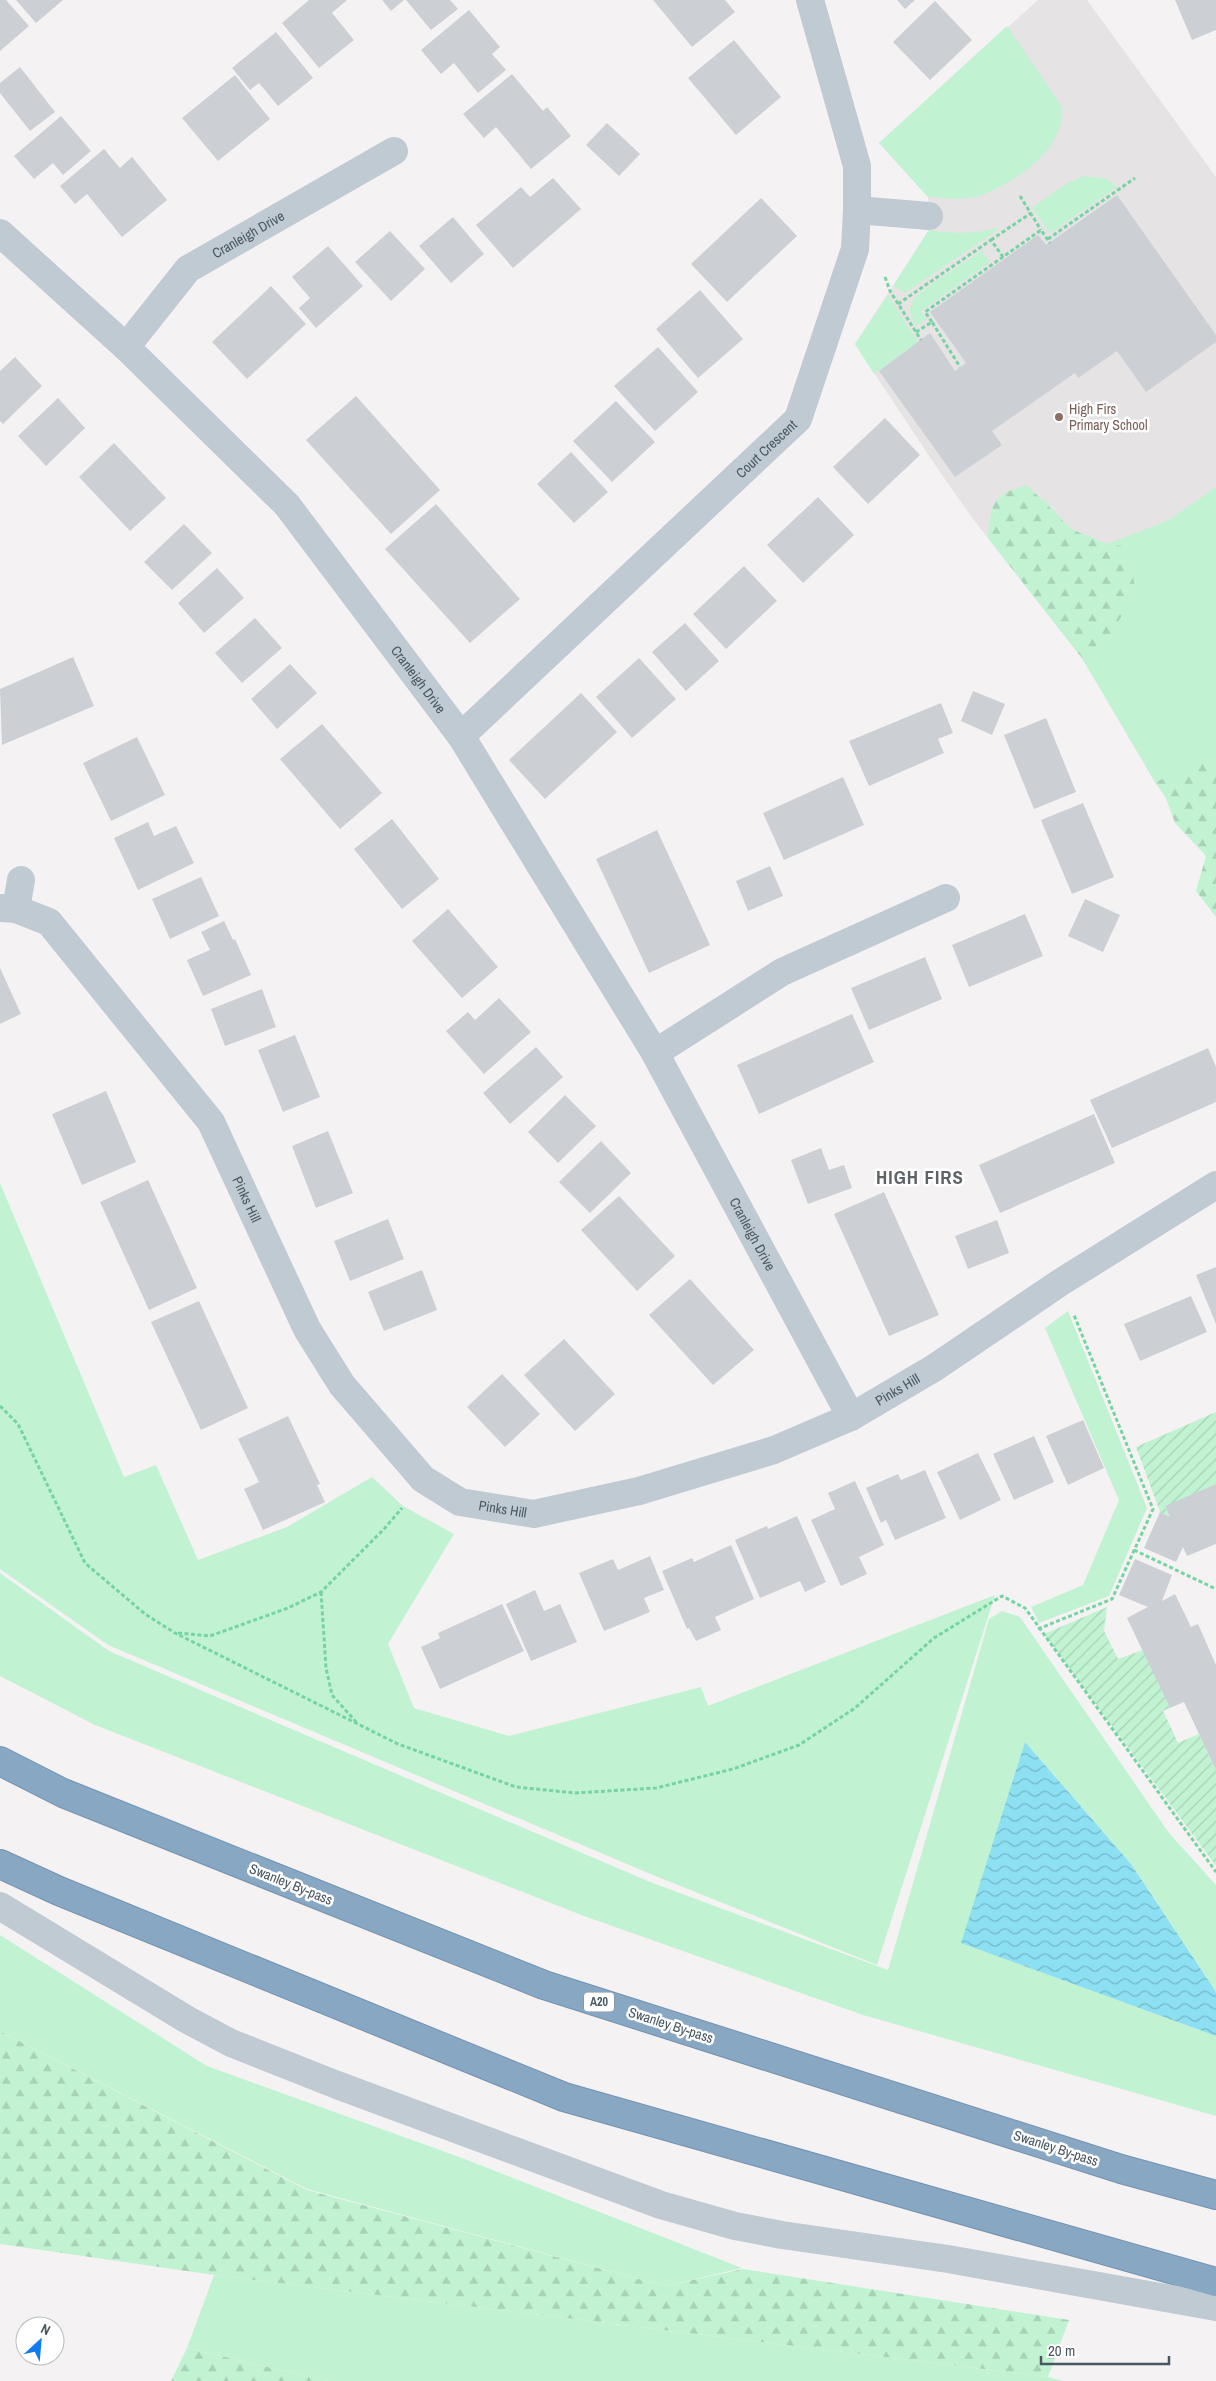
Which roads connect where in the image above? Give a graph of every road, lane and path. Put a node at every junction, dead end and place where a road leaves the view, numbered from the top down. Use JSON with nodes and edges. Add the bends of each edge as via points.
{"nodes":[{"id":1,"x":810,"y":0,"type":"edge"},
{"id":2,"x":394,"y":151,"type":"dead end"},
{"id":3,"x":1135,"y":178,"type":"dead end"},
{"id":4,"x":1020,"y":196,"type":"dead end"},
{"id":5,"x":857,"y":210,"type":"junction"},
{"id":6,"x":1031,"y":214,"type":"junction"},
{"id":7,"x":929,"y":216,"type":"dead end"},
{"id":8,"x":1041,"y":230,"type":"junction"},
{"id":9,"x":0,"y":233,"type":"edge"},
{"id":10,"x":991,"y":240,"type":"junction"},
{"id":11,"x":1003,"y":257,"type":"junction"},
{"id":12,"x":898,"y":304,"type":"dead end"},
{"id":13,"x":932,"y":322,"type":"junction"},
{"id":14,"x":916,"y":332,"type":"dead end"},
{"id":15,"x":126,"y":347,"type":"junction"},
{"id":16,"x":960,"y":367,"type":"dead end"},
{"id":17,"x":461,"y":736,"type":"junction"},
{"id":18,"x":21,"y":880,"type":"dead end"},
{"id":19,"x":946,"y":898,"type":"dead end"},
{"id":20,"x":8,"y":909,"type":"edge"},
{"id":21,"x":655,"y":1053,"type":"junction"},
{"id":22,"x":1216,"y":1185,"type":"edge"},
{"id":23,"x":1061,"y":1282,"type":"junction"},
{"id":24,"x":0,"y":1406,"type":"edge"},
{"id":25,"x":851,"y":1417,"type":"junction"},
{"id":26,"x":423,"y":1479,"type":"junction"},
{"id":27,"x":1134,"y":1550,"type":"junction"},
{"id":28,"x":1216,"y":1589,"type":"edge"},
{"id":29,"x":321,"y":1592,"type":"junction"},
{"id":30,"x":1038,"y":1629,"type":"junction"},
{"id":31,"x":175,"y":1633,"type":"junction"},
{"id":32,"x":359,"y":1726,"type":"junction"},
{"id":33,"x":0,"y":1761,"type":"edge"},
{"id":34,"x":0,"y":1864,"type":"edge"},
{"id":35,"x":1216,"y":1872,"type":"edge"},
{"id":36,"x":0,"y":1906,"type":"edge"},
{"id":37,"x":1216,"y":2195,"type":"edge"},
{"id":38,"x":1216,"y":2282,"type":"edge"},
{"id":39,"x":1216,"y":2307,"type":"edge"}],
"edges":[{"from":1,"to":5,"type":"street","name":"Court Crescent","via":[[857,166]]},
{"from":2,"to":15,"type":"street","name":"Cranleigh Drive","via":[[188,269]]},
{"from":3,"to":8,"type":"path","via":[[1049,241]]},
{"from":4,"to":6,"type":"path"},
{"from":5,"to":7,"type":"street"},
{"from":5,"to":17,"type":"street","name":"Court Crescent","via":[[855,249],[798,418]]},
{"from":6,"to":8,"type":"path"},
{"from":6,"to":10,"type":"path"},
{"from":8,"to":11,"type":"path"},
{"from":9,"to":15,"type":"street","name":"Cranleigh Drive"},
{"from":10,"to":11,"type":"path"},
{"from":10,"to":12,"type":"path"},
{"from":11,"to":13,"type":"path","via":[[925,312]]},
{"from":13,"to":14,"type":"path"},
{"from":13,"to":16,"type":"path"},
{"from":15,"to":17,"type":"street","name":"Cranleigh Drive","via":[[287,506]]},
{"from":17,"to":21,"type":"street","name":"Cranleigh Drive"},
{"from":18,"to":20,"type":"street","name":"Pinks Hill"},
{"from":19,"to":21,"type":"street","via":[[782,972]]},
{"from":20,"to":26,"type":"street","name":"Pinks Hill","via":[[49,922],[211,1122],[307,1329],[342,1386]]},
{"from":21,"to":25,"type":"street","name":"Cranleigh Drive"},
{"from":22,"to":23,"type":"street","name":"Pinks Hill"},
{"from":23,"to":25,"type":"street","name":"Pinks Hill","via":[[934,1368]]},
{"from":23,"to":27,"type":"path","via":[[1153,1509]]},
{"from":24,"to":31,"type":"path","via":[[18,1424],[85,1563],[145,1614]]},
{"from":25,"to":26,"type":"street","name":"Pinks Hill","via":[[774,1450],[639,1491],[534,1514],[460,1502]]},
{"from":26,"to":29,"type":"path","via":[[385,1528]]},
{"from":27,"to":28,"type":"path"},
{"from":27,"to":30,"type":"path","via":[[1112,1599]]},
{"from":29,"to":31,"type":"path","via":[[288,1608],[210,1636]]},
{"from":29,"to":32,"type":"path","via":[[326,1668],[332,1695]]},
{"from":30,"to":32,"type":"path","via":[[1025,1608],[1002,1596],[934,1638],[854,1708],[799,1745],[733,1769],[656,1788],[575,1793],[516,1787],[398,1744]]},
{"from":30,"to":35,"type":"path"},
{"from":31,"to":32,"type":"path"},
{"from":33,"to":37,"type":"highway","name":"Swanley By-pass","number":"A20","via":[[63,1793],[544,1985],[1121,2169]]},
{"from":34,"to":38,"type":"highway","via":[[564,2097]]},
{"from":36,"to":39,"type":"street","via":[[186,2019],[232,2043],[661,2205],[772,2233]]}]}
